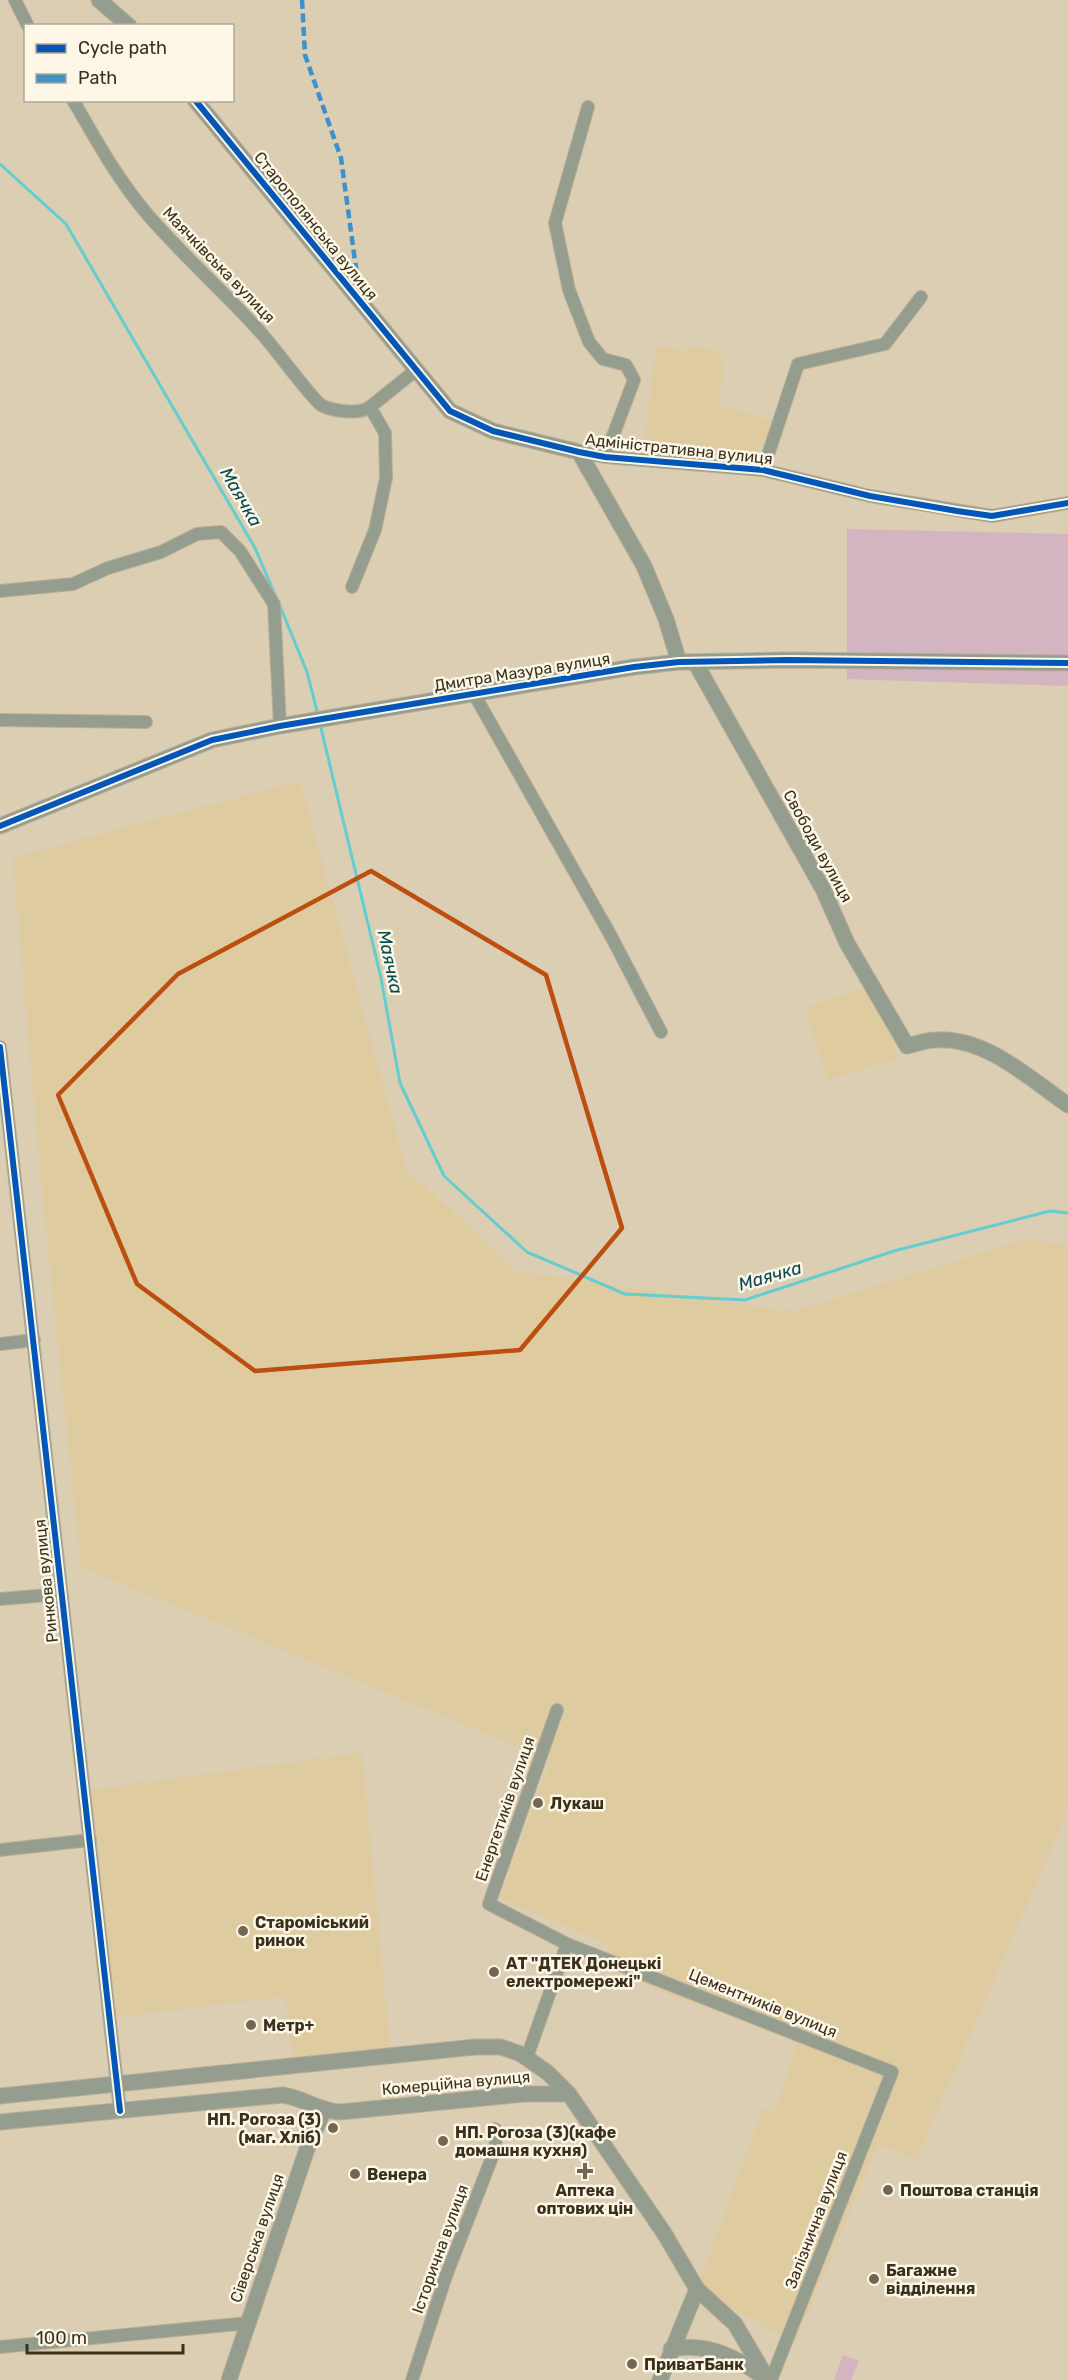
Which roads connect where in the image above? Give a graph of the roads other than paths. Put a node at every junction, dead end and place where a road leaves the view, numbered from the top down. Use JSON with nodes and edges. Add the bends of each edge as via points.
{"nodes":[{"id":1,"x":15,"y":0,"type":"edge"},
{"id":2,"x":99,"y":0,"type":"edge"},
{"id":3,"x":27,"y":24,"type":"edge"},
{"id":4,"x":127,"y":24,"type":"edge"},
{"id":5,"x":74,"y":102,"type":"edge"},
{"id":6,"x":197,"y":102,"type":"edge"},
{"id":7,"x":588,"y":107,"type":"dead end"},
{"id":8,"x":921,"y":297,"type":"dead end"},
{"id":9,"x":416,"y":370,"type":"junction"},
{"id":10,"x":370,"y":407,"type":"junction"},
{"id":11,"x":579,"y":452,"type":"junction"},
{"id":12,"x":604,"y":457,"type":"junction"},
{"id":13,"x":763,"y":470,"type":"junction"},
{"id":14,"x":1068,"y":503,"type":"edge"},
{"id":15,"x":352,"y":586,"type":"dead end"},
{"id":16,"x":0,"y":591,"type":"edge"},
{"id":17,"x":679,"y":662,"type":"junction"},
{"id":18,"x":1068,"y":663,"type":"edge"},
{"id":19,"x":696,"y":664,"type":"junction"},
{"id":20,"x":474,"y":694,"type":"junction"},
{"id":21,"x":0,"y":720,"type":"edge"},
{"id":22,"x":146,"y":722,"type":"dead end"},
{"id":23,"x":286,"y":725,"type":"junction"},
{"id":24,"x":0,"y":826,"type":"edge"},
{"id":25,"x":661,"y":1032,"type":"dead end"},
{"id":26,"x":0,"y":1047,"type":"edge"},
{"id":27,"x":3,"y":1098,"type":"edge"},
{"id":28,"x":1068,"y":1105,"type":"edge"},
{"id":29,"x":34,"y":1340,"type":"junction"},
{"id":30,"x":0,"y":1344,"type":"edge"},
{"id":31,"x":61,"y":1594,"type":"junction"},
{"id":32,"x":0,"y":1599,"type":"edge"},
{"id":33,"x":557,"y":1710,"type":"dead end"},
{"id":34,"x":90,"y":1840,"type":"junction"},
{"id":35,"x":0,"y":1850,"type":"edge"},
{"id":36,"x":567,"y":1944,"type":"junction"},
{"id":37,"x":527,"y":2057,"type":"junction"},
{"id":38,"x":892,"y":2072,"type":"joint"},
{"id":39,"x":118,"y":2085,"type":"junction"},
{"id":40,"x":51,"y":2091,"type":"junction"},
{"id":41,"x":569,"y":2094,"type":"junction"},
{"id":42,"x":0,"y":2096,"type":"edge"},
{"id":43,"x":324,"y":2110,"type":"junction"},
{"id":44,"x":120,"y":2112,"type":"junction"},
{"id":45,"x":53,"y":2117,"type":"junction"},
{"id":46,"x":0,"y":2121,"type":"edge"},
{"id":47,"x":495,"y":2129,"type":"dead end"},
{"id":48,"x":696,"y":2289,"type":"junction"},
{"id":49,"x":248,"y":2323,"type":"junction"},
{"id":50,"x":0,"y":2347,"type":"edge"},
{"id":51,"x":671,"y":2349,"type":"junction"},
{"id":52,"x":228,"y":2380,"type":"edge"},
{"id":53,"x":412,"y":2380,"type":"edge"},
{"id":54,"x":660,"y":2380,"type":"edge"},
{"id":55,"x":769,"y":2380,"type":"edge"}],
"edges":[{"from":1,"to":3,"type":"street"},
{"from":2,"to":4,"type":"street"},
{"from":5,"to":10,"type":"street","name":"Маячківська вулиця","via":[[121,180],[148,214],[245,314],[320,404],[342,411]]},
{"from":6,"to":9,"type":"street","name":"Старополянська вулиця"},
{"from":7,"to":12,"type":"street","via":[[555,223],[568,290],[590,342],[603,359],[627,365],[634,380]]},
{"from":8,"to":13,"type":"street","via":[[885,344],[798,364]]},
{"from":9,"to":10,"type":"street"},
{"from":9,"to":11,"type":"street","name":"Адміністративна вулиця","via":[[450,411],[493,431]]},
{"from":10,"to":15,"type":"street","via":[[385,433],[386,478],[375,530]]},
{"from":11,"to":12,"type":"street","name":"Адміністративна вулиця"},
{"from":11,"to":17,"type":"street","via":[[644,566]]},
{"from":12,"to":13,"type":"street","name":"Адміністративна вулиця"},
{"from":13,"to":14,"type":"street","name":"Адміністративна вулиця","via":[[870,496],[992,516]]},
{"from":16,"to":23,"type":"street","via":[[73,584],[108,568],[161,552],[197,534],[221,532],[240,551],[274,604]]},
{"from":17,"to":19,"type":"street","name":"Дмитра Мазура вулиця"},
{"from":17,"to":20,"type":"street","name":"Дмитра Мазура вулиця"},
{"from":18,"to":19,"type":"street","name":"Дмитра Мазура вулиця","via":[[788,660]]},
{"from":19,"to":28,"type":"street","name":"Свободи вулиця","via":[[907,1046],[935,1040],[982,1049]]},
{"from":20,"to":23,"type":"street","name":"Дмитра Мазура вулиця"},
{"from":20,"to":25,"type":"street"},
{"from":21,"to":22,"type":"street"},
{"from":23,"to":24,"type":"street","name":"Дмитра Мазура вулиця","via":[[212,740]]},
{"from":26,"to":27,"type":"street","name":"Ринкова вулиця"},
{"from":27,"to":29,"type":"street","name":"Ринкова вулиця"},
{"from":29,"to":30,"type":"street"},
{"from":29,"to":31,"type":"street","name":"Ринкова вулиця"},
{"from":31,"to":32,"type":"street"},
{"from":31,"to":34,"type":"street","name":"Ринкова вулиця"},
{"from":33,"to":36,"type":"street","name":"Енергетиків вулиця","via":[[489,1904]]},
{"from":34,"to":35,"type":"street"},
{"from":34,"to":39,"type":"street","name":"Ринкова вулиця"},
{"from":36,"to":37,"type":"street"},
{"from":36,"to":38,"type":"street","name":"Цементників вулиця"},
{"from":37,"to":39,"type":"street","name":"Комерційна вулиця","via":[[501,2047],[474,2047]]},
{"from":37,"to":41,"type":"street","name":"Комерційна вулиця"},
{"from":38,"to":55,"type":"street","name":"Залізнична вулиця"},
{"from":39,"to":40,"type":"street","name":"Комерційна вулиця"},
{"from":39,"to":44,"type":"street","name":"Ринкова вулиця"},
{"from":40,"to":42,"type":"street","name":"Комерційна вулиця"},
{"from":40,"to":45,"type":"street"},
{"from":41,"to":43,"type":"street","name":"Комерційна вулиця"},
{"from":41,"to":48,"type":"street","via":[[664,2233]]},
{"from":43,"to":44,"type":"street","name":"Комерційна вулиця","via":[[283,2095]]},
{"from":43,"to":49,"type":"street","name":"Сіверська вулиця","via":[[307,2148]]},
{"from":44,"to":45,"type":"street","name":"Комерційна вулиця"},
{"from":45,"to":46,"type":"street","name":"Комерційна вулиця"},
{"from":47,"to":53,"type":"street","name":"Історична вулиця","via":[[496,2147],[446,2276]]},
{"from":48,"to":51,"type":"street"},
{"from":48,"to":55,"type":"street","via":[[735,2324]]},
{"from":49,"to":50,"type":"street"},
{"from":49,"to":52,"type":"street","name":"Сіверська вулиця"},
{"from":51,"to":54,"type":"street"},
{"from":51,"to":55,"type":"street","via":[[692,2347],[726,2355]]}]}
